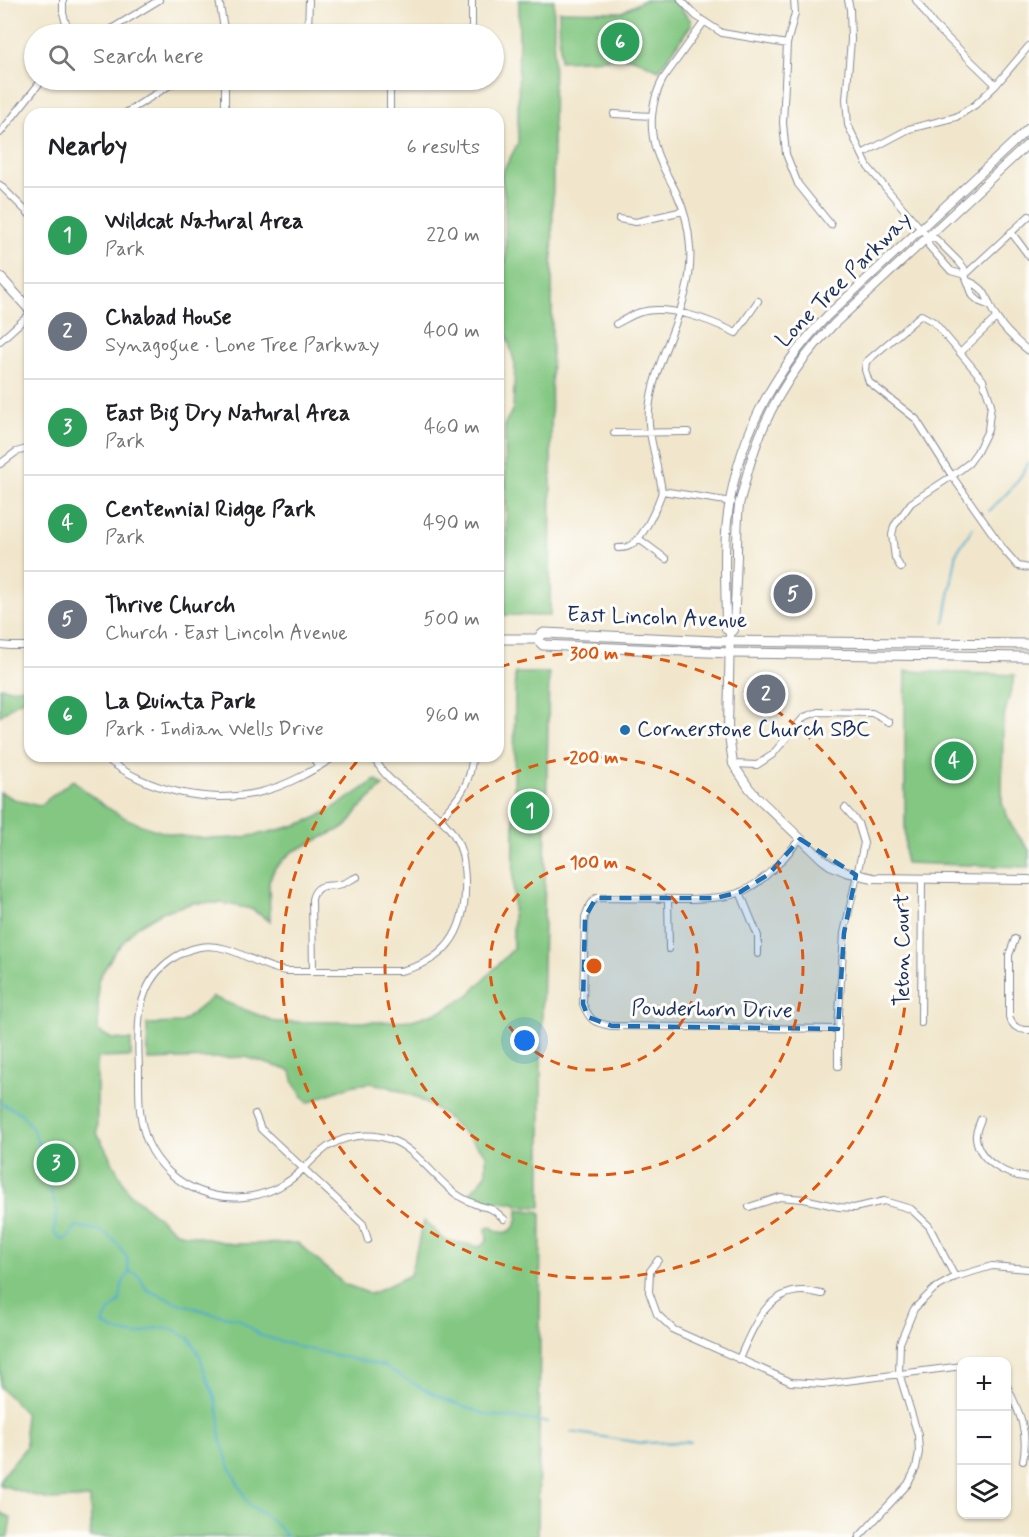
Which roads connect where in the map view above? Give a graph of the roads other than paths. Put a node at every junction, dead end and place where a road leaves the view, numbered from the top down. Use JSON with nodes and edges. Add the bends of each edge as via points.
{"nodes":[{"id":1,"x":63,"y":0,"type":"edge"},
{"id":2,"x":159,"y":0,"type":"edge"},
{"id":3,"x":219,"y":0,"type":"edge"},
{"id":4,"x":309,"y":0,"type":"edge"},
{"id":5,"x":472,"y":0,"type":"edge"},
{"id":6,"x":681,"y":0,"type":"edge"},
{"id":7,"x":794,"y":0,"type":"edge"},
{"id":8,"x":848,"y":0,"type":"edge"},
{"id":9,"x":916,"y":0,"type":"edge"},
{"id":10,"x":704,"y":22,"type":"junction"},
{"id":11,"x":66,"y":24,"type":"edge"},
{"id":12,"x":119,"y":24,"type":"edge"},
{"id":13,"x":223,"y":24,"type":"edge"},
{"id":14,"x":308,"y":24,"type":"edge"},
{"id":15,"x":472,"y":24,"type":"edge"},
{"id":16,"x":787,"y":44,"type":"junction"},
{"id":17,"x":1029,"y":46,"type":"edge"},
{"id":18,"x":996,"y":85,"type":"junction"},
{"id":19,"x":34,"y":90,"type":"edge"},
{"id":20,"x":162,"y":90,"type":"edge"},
{"id":21,"x":225,"y":90,"type":"edge"},
{"id":22,"x":390,"y":90,"type":"edge"},
{"id":23,"x":133,"y":108,"type":"edge"},
{"id":24,"x":225,"y":108,"type":"edge"},
{"id":25,"x":390,"y":108,"type":"edge"},
{"id":26,"x":614,"y":114,"type":"dead end"},
{"id":27,"x":652,"y":116,"type":"junction"},
{"id":28,"x":1029,"y":128,"type":"edge"},
{"id":29,"x":0,"y":133,"type":"edge"},
{"id":30,"x":1029,"y":142,"type":"edge"},
{"id":31,"x":862,"y":153,"type":"junction"},
{"id":32,"x":0,"y":184,"type":"edge"},
{"id":33,"x":24,"y":209,"type":"edge"},
{"id":34,"x":683,"y":211,"type":"junction"},
{"id":35,"x":1029,"y":216,"type":"edge"},
{"id":36,"x":619,"y":219,"type":"dead end"},
{"id":37,"x":831,"y":225,"type":"dead end"},
{"id":38,"x":920,"y":229,"type":"junction"},
{"id":39,"x":1011,"y":232,"type":"junction"},
{"id":40,"x":927,"y":237,"type":"junction"},
{"id":41,"x":1029,"y":256,"type":"edge"},
{"id":42,"x":0,"y":277,"type":"edge"},
{"id":43,"x":966,"y":278,"type":"junction"},
{"id":44,"x":758,"y":301,"type":"dead end"},
{"id":45,"x":24,"y":305,"type":"edge"},
{"id":46,"x":988,"y":305,"type":"junction"},
{"id":47,"x":680,"y":313,"type":"junction"},
{"id":48,"x":24,"y":318,"type":"edge"},
{"id":49,"x":996,"y":318,"type":"junction"},
{"id":50,"x":616,"y":324,"type":"dead end"},
{"id":51,"x":0,"y":341,"type":"edge"},
{"id":52,"x":1029,"y":351,"type":"edge"},
{"id":53,"x":960,"y":353,"type":"junction"},
{"id":54,"x":688,"y":432,"type":"dead end"},
{"id":55,"x":614,"y":433,"type":"dead end"},
{"id":56,"x":650,"y":433,"type":"junction"},
{"id":57,"x":24,"y":450,"type":"edge"},
{"id":58,"x":0,"y":464,"type":"edge"},
{"id":59,"x":952,"y":476,"type":"junction"},
{"id":60,"x":662,"y":491,"type":"junction"},
{"id":61,"x":730,"y":502,"type":"junction"},
{"id":62,"x":740,"y":503,"type":"junction"},
{"id":63,"x":639,"y":538,"type":"junction"},
{"id":64,"x":618,"y":549,"type":"dead end"},
{"id":65,"x":666,"y":559,"type":"dead end"},
{"id":66,"x":901,"y":568,"type":"dead end"},
{"id":67,"x":1029,"y":568,"type":"edge"},
{"id":68,"x":730,"y":636,"type":"junction"},
{"id":69,"x":504,"y":639,"type":"edge"},
{"id":70,"x":537,"y":639,"type":"junction"},
{"id":71,"x":1029,"y":644,"type":"edge"},
{"id":72,"x":0,"y":645,"type":"edge"},
{"id":73,"x":24,"y":646,"type":"edge"},
{"id":74,"x":730,"y":653,"type":"junction"},
{"id":75,"x":1029,"y":657,"type":"edge"},
{"id":76,"x":889,"y":722,"type":"dead end"},
{"id":77,"x":112,"y":762,"type":"edge"},
{"id":78,"x":316,"y":762,"type":"edge"},
{"id":79,"x":327,"y":762,"type":"edge"},
{"id":80,"x":377,"y":762,"type":"edge"},
{"id":81,"x":472,"y":762,"type":"edge"},
{"id":82,"x":733,"y":764,"type":"junction"},
{"id":83,"x":319,"y":767,"type":"junction"},
{"id":84,"x":845,"y":807,"type":"dead end"},
{"id":85,"x":440,"y":818,"type":"junction"},
{"id":86,"x":800,"y":839,"type":"junction"},
{"id":87,"x":856,"y":875,"type":"junction"},
{"id":88,"x":357,"y":877,"type":"dead end"},
{"id":89,"x":922,"y":878,"type":"junction"},
{"id":90,"x":1029,"y":880,"type":"edge"},
{"id":91,"x":740,"y":892,"type":"junction"},
{"id":92,"x":668,"y":899,"type":"junction"},
{"id":93,"x":1015,"y":939,"type":"dead end"},
{"id":94,"x":669,"y":949,"type":"dead end"},
{"id":95,"x":758,"y":954,"type":"dead end"},
{"id":96,"x":313,"y":971,"type":"junction"},
{"id":97,"x":921,"y":1023,"type":"dead end"},
{"id":98,"x":838,"y":1029,"type":"junction"},
{"id":99,"x":1029,"y":1030,"type":"edge"},
{"id":100,"x":838,"y":1066,"type":"dead end"},
{"id":101,"x":255,"y":1114,"type":"dead end"},
{"id":102,"x":981,"y":1119,"type":"dead end"},
{"id":103,"x":303,"y":1169,"type":"junction"},
{"id":104,"x":1029,"y":1178,"type":"edge"},
{"id":105,"x":749,"y":1206,"type":"dead end"},
{"id":106,"x":504,"y":1219,"type":"dead end"},
{"id":107,"x":368,"y":1240,"type":"dead end"},
{"id":108,"x":658,"y":1260,"type":"dead end"},
{"id":109,"x":1029,"y":1269,"type":"edge"},
{"id":110,"x":955,"y":1277,"type":"junction"},
{"id":111,"x":822,"y":1294,"type":"dead end"},
{"id":112,"x":739,"y":1359,"type":"junction"},
{"id":113,"x":957,"y":1367,"type":"edge"},
{"id":114,"x":900,"y":1373,"type":"junction"},
{"id":115,"x":1011,"y":1394,"type":"edge"},
{"id":116,"x":1023,"y":1461,"type":"dead end"},
{"id":117,"x":859,"y":1537,"type":"edge"}],
"edges":[{"from":1,"to":11,"type":"street"},
{"from":2,"to":12,"type":"street"},
{"from":3,"to":13,"type":"street"},
{"from":4,"to":14,"type":"street"},
{"from":5,"to":15,"type":"street"},
{"from":6,"to":10,"type":"street"},
{"from":7,"to":16,"type":"street","via":[[795,13]]},
{"from":8,"to":31,"type":"street","via":[[848,125]]},
{"from":9,"to":18,"type":"street","via":[[933,24]]},
{"from":10,"to":16,"type":"street","via":[[722,33]]},
{"from":10,"to":27,"type":"street","via":[[663,79]]},
{"from":16,"to":37,"type":"street","via":[[783,123],[786,153],[798,184]]},
{"from":17,"to":18,"type":"street"},
{"from":18,"to":31,"type":"street","via":[[956,117],[909,129]]},
{"from":19,"to":29,"type":"street"},
{"from":20,"to":23,"type":"street"},
{"from":21,"to":24,"type":"street"},
{"from":22,"to":25,"type":"street"},
{"from":26,"to":27,"type":"street"},
{"from":27,"to":34,"type":"street","via":[[657,153]]},
{"from":28,"to":38,"type":"street","name":"Lone Tree Parkway"},
{"from":30,"to":40,"type":"street","name":"Lone Tree Parkway"},
{"from":31,"to":38,"type":"street","via":[[868,167]]},
{"from":32,"to":33,"type":"street"},
{"from":34,"to":36,"type":"street","via":[[636,222]]},
{"from":34,"to":47,"type":"street","via":[[690,270]]},
{"from":35,"to":39,"type":"street"},
{"from":38,"to":40,"type":"street"},
{"from":38,"to":61,"type":"street","name":"Lone Tree Parkway","via":[[814,330],[782,371],[752,426]]},
{"from":39,"to":41,"type":"street"},
{"from":39,"to":43,"type":"street"},
{"from":40,"to":43,"type":"street","via":[[929,246],[951,271]]},
{"from":40,"to":43,"type":"street","via":[[936,239],[958,261]]},
{"from":40,"to":62,"type":"street","name":"Lone Tree Parkway","via":[[834,324],[790,377],[761,430]]},
{"from":42,"to":45,"type":"main road"},
{"from":43,"to":46,"type":"street","via":[[982,289]]},
{"from":43,"to":46,"type":"street","via":[[973,296]]},
{"from":44,"to":47,"type":"street","via":[[736,333]]},
{"from":46,"to":49,"type":"street"},
{"from":47,"to":50,"type":"street","via":[[640,312]]},
{"from":47,"to":56,"type":"street","via":[[652,393]]},
{"from":48,"to":51,"type":"street"},
{"from":49,"to":52,"type":"street","via":[[1011,338]]},
{"from":49,"to":53,"type":"street"},
{"from":53,"to":59,"type":"street","via":[[983,380],[991,404],[988,430],[977,452]]},
{"from":53,"to":59,"type":"street","via":[[934,322],[921,315],[866,362],[865,370],[869,382],[916,419]]},
{"from":54,"to":56,"type":"street"},
{"from":55,"to":56,"type":"street"},
{"from":56,"to":60,"type":"street"},
{"from":57,"to":58,"type":"street"},
{"from":59,"to":66,"type":"street","via":[[911,503],[894,526],[893,547]]},
{"from":59,"to":67,"type":"street","via":[[1004,550],[1018,566]]},
{"from":60,"to":61,"type":"street"},
{"from":60,"to":63,"type":"street"},
{"from":61,"to":62,"type":"street"},
{"from":61,"to":68,"type":"street","name":"Lone Tree Parkway","via":[[726,585],[726,629]]},
{"from":62,"to":68,"type":"street","name":"Lone Tree Parkway","via":[[734,630]]},
{"from":63,"to":64,"type":"street"},
{"from":63,"to":65,"type":"street"},
{"from":68,"to":70,"type":"main road","name":"East Lincoln Avenue","via":[[544,633]]},
{"from":68,"to":71,"type":"main road","name":"East Lincoln Avenue"},
{"from":68,"to":74,"type":"street","name":"Lone Tree Parkway"},
{"from":69,"to":70,"type":"main road","name":"East Lincoln Avenue"},
{"from":70,"to":74,"type":"main road","name":"East Lincoln Avenue","via":[[543,645]]},
{"from":72,"to":73,"type":"street"},
{"from":74,"to":75,"type":"main road","name":"East Lincoln Avenue"},
{"from":74,"to":82,"type":"street","name":"Lone Tree Parkway","via":[[728,728]]},
{"from":76,"to":82,"type":"street","via":[[872,713],[818,712],[804,717],[772,755],[757,765]]},
{"from":77,"to":83,"type":"street","via":[[170,790],[216,797],[260,792]]},
{"from":78,"to":83,"type":"street"},
{"from":79,"to":83,"type":"street"},
{"from":80,"to":85,"type":"street","via":[[395,784]]},
{"from":81,"to":85,"type":"street","via":[[465,787]]},
{"from":82,"to":86,"type":"street","name":"Lone Tree Parkway","via":[[748,788]]},
{"from":84,"to":87,"type":"street","via":[[858,823],[864,843]]},
{"from":85,"to":96,"type":"street","via":[[455,836],[464,860],[464,907],[449,943],[427,963],[415,968]]},
{"from":86,"to":87,"type":"street","name":"Lone Tree Parkway","via":[[831,865]]},
{"from":86,"to":91,"type":"street","via":[[770,874]]},
{"from":87,"to":89,"type":"street","name":"Lone Tree Parkway"},
{"from":87,"to":98,"type":"street","via":[[844,933]]},
{"from":88,"to":96,"type":"street","via":[[314,892]]},
{"from":89,"to":90,"type":"street","name":"Lone Tree Parkway"},
{"from":89,"to":97,"type":"street","name":"Teton Court"},
{"from":91,"to":92,"type":"street","via":[[716,898]]},
{"from":91,"to":95,"type":"street","via":[[758,936]]},
{"from":92,"to":94,"type":"street"},
{"from":92,"to":98,"type":"street","name":"Powderhorn Drive","via":[[596,898],[590,904],[585,917],[583,1004],[588,1017],[612,1026]]},
{"from":93,"to":99,"type":"street","via":[[1008,956],[1008,1017],[1020,1030]]},
{"from":96,"to":103,"type":"street","via":[[275,969],[227,949],[188,950],[165,964],[149,982],[140,1005],[139,1022],[142,1128],[154,1154],[172,1175],[199,1191],[232,1198],[276,1188]]},
{"from":98,"to":100,"type":"street"},
{"from":101,"to":103,"type":"street","via":[[261,1129]]},
{"from":102,"to":104,"type":"street","via":[[976,1136],[982,1154],[1000,1170]]},
{"from":103,"to":106,"type":"street","via":[[322,1150],[339,1141],[382,1137],[406,1148],[458,1195]]},
{"from":103,"to":107,"type":"street","via":[[363,1224]]},
{"from":105,"to":110,"type":"street","via":[[780,1197],[804,1198],[839,1208],[884,1201],[911,1209],[929,1226]]},
{"from":108,"to":112,"type":"street","via":[[650,1271],[649,1292],[657,1314],[674,1330]]},
{"from":109,"to":110,"type":"street","via":[[992,1266]]},
{"from":110,"to":114,"type":"street","via":[[934,1289],[914,1309],[900,1343]]},
{"from":111,"to":112,"type":"street","via":[[805,1290],[773,1300],[759,1317]]},
{"from":112,"to":114,"type":"street","via":[[791,1382],[823,1384]]},
{"from":113,"to":114,"type":"street"},
{"from":114,"to":117,"type":"street","via":[[918,1435],[916,1468],[908,1484]]},
{"from":115,"to":116,"type":"street","via":[[1027,1426],[1028,1449]]}]}
